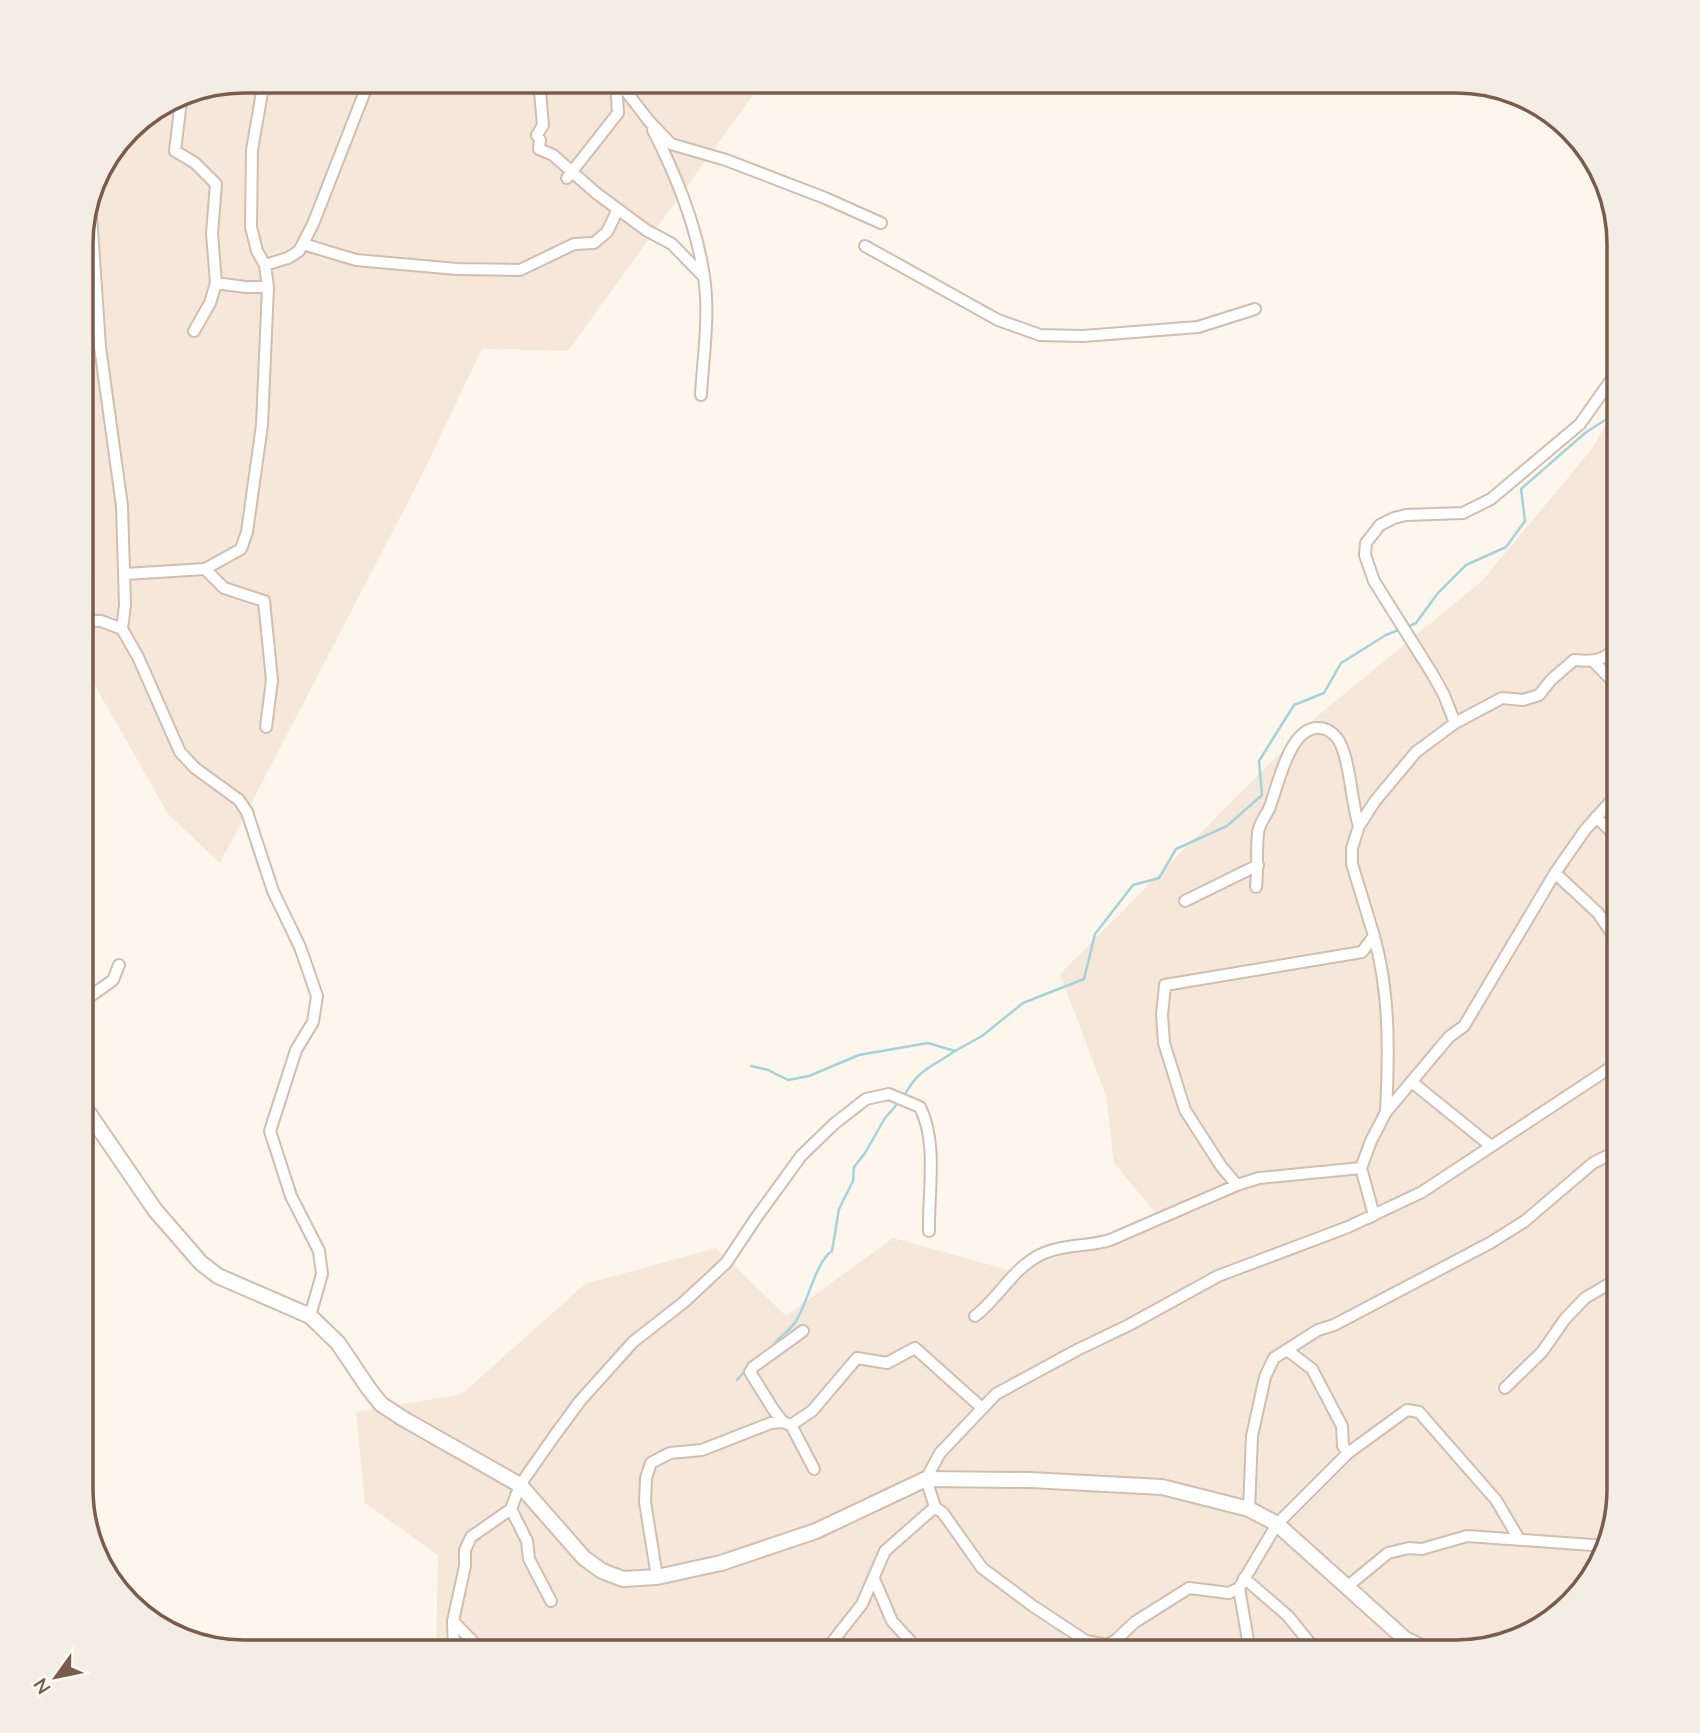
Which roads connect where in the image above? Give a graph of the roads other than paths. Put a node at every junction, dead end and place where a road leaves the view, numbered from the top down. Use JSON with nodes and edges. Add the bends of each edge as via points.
{"nodes":[{"id":1,"x":262,"y":93,"type":"edge"},
{"id":2,"x":364,"y":93,"type":"edge"},
{"id":3,"x":540,"y":93,"type":"edge"},
{"id":4,"x":617,"y":93,"type":"edge"},
{"id":5,"x":627,"y":93,"type":"edge"},
{"id":6,"x":180,"y":107,"type":"edge"},
{"id":7,"x":649,"y":121,"type":"junction"},
{"id":8,"x":570,"y":175,"type":"junction"},
{"id":9,"x":618,"y":209,"type":"junction"},
{"id":10,"x":881,"y":223,"type":"dead end"},
{"id":11,"x":93,"y":244,"type":"edge"},
{"id":12,"x":303,"y":244,"type":"junction"},
{"id":13,"x":865,"y":246,"type":"dead end"},
{"id":14,"x":265,"y":265,"type":"junction"},
{"id":15,"x":705,"y":278,"type":"junction"},
{"id":16,"x":216,"y":283,"type":"junction"},
{"id":17,"x":268,"y":287,"type":"junction"},
{"id":18,"x":1255,"y":309,"type":"dead end"},
{"id":19,"x":194,"y":331,"type":"dead end"},
{"id":20,"x":1607,"y":386,"type":"edge"},
{"id":21,"x":701,"y":395,"type":"dead end"},
{"id":22,"x":205,"y":569,"type":"junction"},
{"id":23,"x":125,"y":574,"type":"junction"},
{"id":24,"x":93,"y":621,"type":"edge"},
{"id":25,"x":122,"y":629,"type":"junction"},
{"id":26,"x":1607,"y":656,"type":"edge"},
{"id":27,"x":1594,"y":662,"type":"junction"},
{"id":28,"x":1607,"y":676,"type":"edge"},
{"id":29,"x":1455,"y":723,"type":"junction"},
{"id":30,"x":266,"y":727,"type":"dead end"},
{"id":31,"x":1607,"y":805,"type":"edge"},
{"id":32,"x":1596,"y":817,"type":"junction"},
{"id":33,"x":1359,"y":826,"type":"junction"},
{"id":34,"x":1607,"y":828,"type":"edge"},
{"id":35,"x":1258,"y":864,"type":"junction"},
{"id":36,"x":1555,"y":873,"type":"junction"},
{"id":37,"x":1256,"y":887,"type":"dead end"},
{"id":38,"x":1185,"y":901,"type":"dead end"},
{"id":39,"x":1607,"y":926,"type":"edge"},
{"id":40,"x":1374,"y":936,"type":"junction"},
{"id":41,"x":119,"y":965,"type":"dead end"},
{"id":42,"x":93,"y":994,"type":"edge"},
{"id":43,"x":1607,"y":1070,"type":"edge"},
{"id":44,"x":1413,"y":1083,"type":"junction"},
{"id":45,"x":1387,"y":1112,"type":"junction"},
{"id":46,"x":93,"y":1120,"type":"edge"},
{"id":47,"x":1491,"y":1146,"type":"junction"},
{"id":48,"x":1607,"y":1156,"type":"edge"},
{"id":49,"x":1361,"y":1168,"type":"junction"},
{"id":50,"x":1237,"y":1185,"type":"junction"},
{"id":51,"x":1374,"y":1215,"type":"junction"},
{"id":52,"x":929,"y":1231,"type":"dead end"},
{"id":53,"x":1607,"y":1288,"type":"edge"},
{"id":54,"x":310,"y":1316,"type":"junction"},
{"id":55,"x":975,"y":1316,"type":"dead end"},
{"id":56,"x":803,"y":1331,"type":"dead end"},
{"id":57,"x":1287,"y":1350,"type":"junction"},
{"id":58,"x":1505,"y":1388,"type":"dead end"},
{"id":59,"x":982,"y":1408,"type":"junction"},
{"id":60,"x":787,"y":1423,"type":"junction"},
{"id":61,"x":1348,"y":1453,"type":"junction"},
{"id":62,"x":814,"y":1469,"type":"dead end"},
{"id":63,"x":926,"y":1479,"type":"junction"},
{"id":64,"x":520,"y":1485,"type":"junction"},
{"id":65,"x":935,"y":1507,"type":"junction"},
{"id":66,"x":511,"y":1509,"type":"junction"},
{"id":67,"x":1249,"y":1509,"type":"junction"},
{"id":68,"x":1278,"y":1524,"type":"junction"},
{"id":69,"x":1519,"y":1539,"type":"junction"},
{"id":70,"x":1597,"y":1545,"type":"edge"},
{"id":71,"x":657,"y":1577,"type":"junction"},
{"id":72,"x":874,"y":1579,"type":"junction"},
{"id":73,"x":1241,"y":1583,"type":"junction"},
{"id":74,"x":1348,"y":1586,"type":"junction"},
{"id":75,"x":551,"y":1601,"type":"dead end"},
{"id":76,"x":453,"y":1622,"type":"junction"},
{"id":77,"x":454,"y":1640,"type":"edge"},
{"id":78,"x":470,"y":1640,"type":"edge"},
{"id":79,"x":834,"y":1640,"type":"edge"},
{"id":80,"x":909,"y":1640,"type":"edge"},
{"id":81,"x":1085,"y":1640,"type":"edge"},
{"id":82,"x":1116,"y":1640,"type":"edge"},
{"id":83,"x":1248,"y":1640,"type":"edge"},
{"id":84,"x":1307,"y":1640,"type":"edge"},
{"id":85,"x":1407,"y":1640,"type":"edge"}],
"edges":[{"from":1,"to":14,"type":"street","via":[[252,150],[251,227]]},
{"from":2,"to":12,"type":"street"},
{"from":3,"to":8,"type":"street","via":[[543,125],[537,135],[539,149],[553,155]]},
{"from":4,"to":8,"type":"street","via":[[618,113]]},
{"from":5,"to":7,"type":"street"},
{"from":6,"to":16,"type":"street","via":[[175,151],[216,184],[212,233]]},
{"from":7,"to":10,"type":"street","via":[[671,144],[726,160]]},
{"from":7,"to":15,"type":"street","via":[[669,162]]},
{"from":8,"to":9,"type":"street"},
{"from":9,"to":12,"type":"street","via":[[607,232],[594,243],[574,244],[520,270],[356,260]]},
{"from":9,"to":15,"type":"street","via":[[672,244]]},
{"from":11,"to":23,"type":"street","via":[[100,347],[122,506]]},
{"from":12,"to":14,"type":"street","via":[[288,258]]},
{"from":13,"to":18,"type":"street","via":[[998,320],[1040,335],[1198,327]]},
{"from":14,"to":17,"type":"street"},
{"from":15,"to":21,"type":"street"},
{"from":16,"to":17,"type":"street"},
{"from":16,"to":19,"type":"street","via":[[211,303]]},
{"from":17,"to":22,"type":"street","via":[[262,425],[247,532],[241,549]]},
{"from":20,"to":29,"type":"street","via":[[1580,424],[1491,499],[1463,513],[1394,518],[1380,525],[1366,543],[1368,568],[1444,695]]},
{"from":22,"to":23,"type":"street"},
{"from":22,"to":30,"type":"street","via":[[224,587],[264,601],[272,680]]},
{"from":23,"to":25,"type":"street"},
{"from":24,"to":25,"type":"street"},
{"from":25,"to":54,"type":"street","via":[[180,752],[239,800],[247,812],[273,891],[317,996],[313,1022],[296,1050],[270,1131],[291,1196],[319,1251],[322,1274]]},
{"from":26,"to":27,"type":"street"},
{"from":27,"to":28,"type":"street"},
{"from":27,"to":29,"type":"street","via":[[1574,660],[1539,695],[1523,700],[1502,698]]},
{"from":29,"to":33,"type":"street","via":[[1416,752]]},
{"from":31,"to":32,"type":"street"},
{"from":32,"to":34,"type":"street"},
{"from":32,"to":36,"type":"street"},
{"from":33,"to":35,"type":"street","via":[[1343,748],[1325,729],[1305,730],[1281,771],[1258,831]]},
{"from":33,"to":40,"type":"street","via":[[1352,864]]},
{"from":35,"to":37,"type":"street"},
{"from":35,"to":38,"type":"street"},
{"from":36,"to":39,"type":"street"},
{"from":36,"to":44,"type":"street","via":[[1464,1026],[1448,1037]]},
{"from":40,"to":45,"type":"street","via":[[1385,981]]},
{"from":40,"to":50,"type":"street","via":[[1362,951],[1165,985],[1164,1043],[1185,1110]]},
{"from":41,"to":42,"type":"street","via":[[113,980]]},
{"from":43,"to":47,"type":"street"},
{"from":44,"to":45,"type":"street"},
{"from":44,"to":47,"type":"street"},
{"from":45,"to":49,"type":"street"},
{"from":46,"to":54,"type":"street","via":[[155,1210],[201,1263],[218,1276]]},
{"from":47,"to":51,"type":"street","via":[[1445,1178]]},
{"from":48,"to":57,"type":"street","via":[[1490,1243]]},
{"from":49,"to":50,"type":"street","via":[[1259,1178]]},
{"from":49,"to":51,"type":"street"},
{"from":50,"to":55,"type":"street","via":[[1117,1238],[1040,1255],[1012,1275]]},
{"from":51,"to":59,"type":"street","via":[[1218,1276],[996,1394]]},
{"from":52,"to":64,"type":"street","via":[[929,1144],[920,1107],[889,1094],[866,1099],[802,1156],[726,1263],[633,1342],[580,1401]]},
{"from":53,"to":58,"type":"street","via":[[1586,1298]]},
{"from":54,"to":64,"type":"street","via":[[338,1343],[382,1404]]},
{"from":56,"to":60,"type":"street","via":[[750,1372],[772,1409]]},
{"from":57,"to":61,"type":"street","via":[[1312,1368],[1342,1426]]},
{"from":57,"to":67,"type":"street","via":[[1274,1358],[1255,1416]]},
{"from":59,"to":60,"type":"street","via":[[915,1348],[887,1363],[857,1358],[812,1411]]},
{"from":59,"to":63,"type":"street","via":[[940,1453]]},
{"from":60,"to":62,"type":"street"},
{"from":60,"to":71,"type":"street","via":[[771,1423],[702,1450],[670,1453],[651,1463],[645,1502]]},
{"from":61,"to":68,"type":"street"},
{"from":61,"to":69,"type":"street","via":[[1406,1410],[1419,1412],[1496,1500]]},
{"from":63,"to":65,"type":"street"},
{"from":63,"to":67,"type":"street","via":[[1161,1488]]},
{"from":63,"to":71,"type":"street","via":[[816,1531],[720,1563]]},
{"from":64,"to":66,"type":"street"},
{"from":64,"to":71,"type":"street","via":[[584,1558],[602,1571],[623,1578]]},
{"from":65,"to":72,"type":"street","via":[[885,1551]]},
{"from":65,"to":81,"type":"street","via":[[982,1568]]},
{"from":66,"to":75,"type":"street"},
{"from":66,"to":76,"type":"street","via":[[471,1537]]},
{"from":67,"to":68,"type":"street"},
{"from":68,"to":73,"type":"street"},
{"from":68,"to":74,"type":"street"},
{"from":69,"to":70,"type":"street"},
{"from":69,"to":74,"type":"street","via":[[1467,1536],[1388,1553]]},
{"from":72,"to":79,"type":"street","via":[[862,1604]]},
{"from":72,"to":80,"type":"street","via":[[892,1621]]},
{"from":73,"to":82,"type":"street","via":[[1229,1593],[1189,1588],[1135,1622]]},
{"from":73,"to":83,"type":"street"},
{"from":73,"to":84,"type":"street","via":[[1288,1616]]},
{"from":74,"to":85,"type":"street"},
{"from":76,"to":77,"type":"street"},
{"from":76,"to":78,"type":"street"}]}
